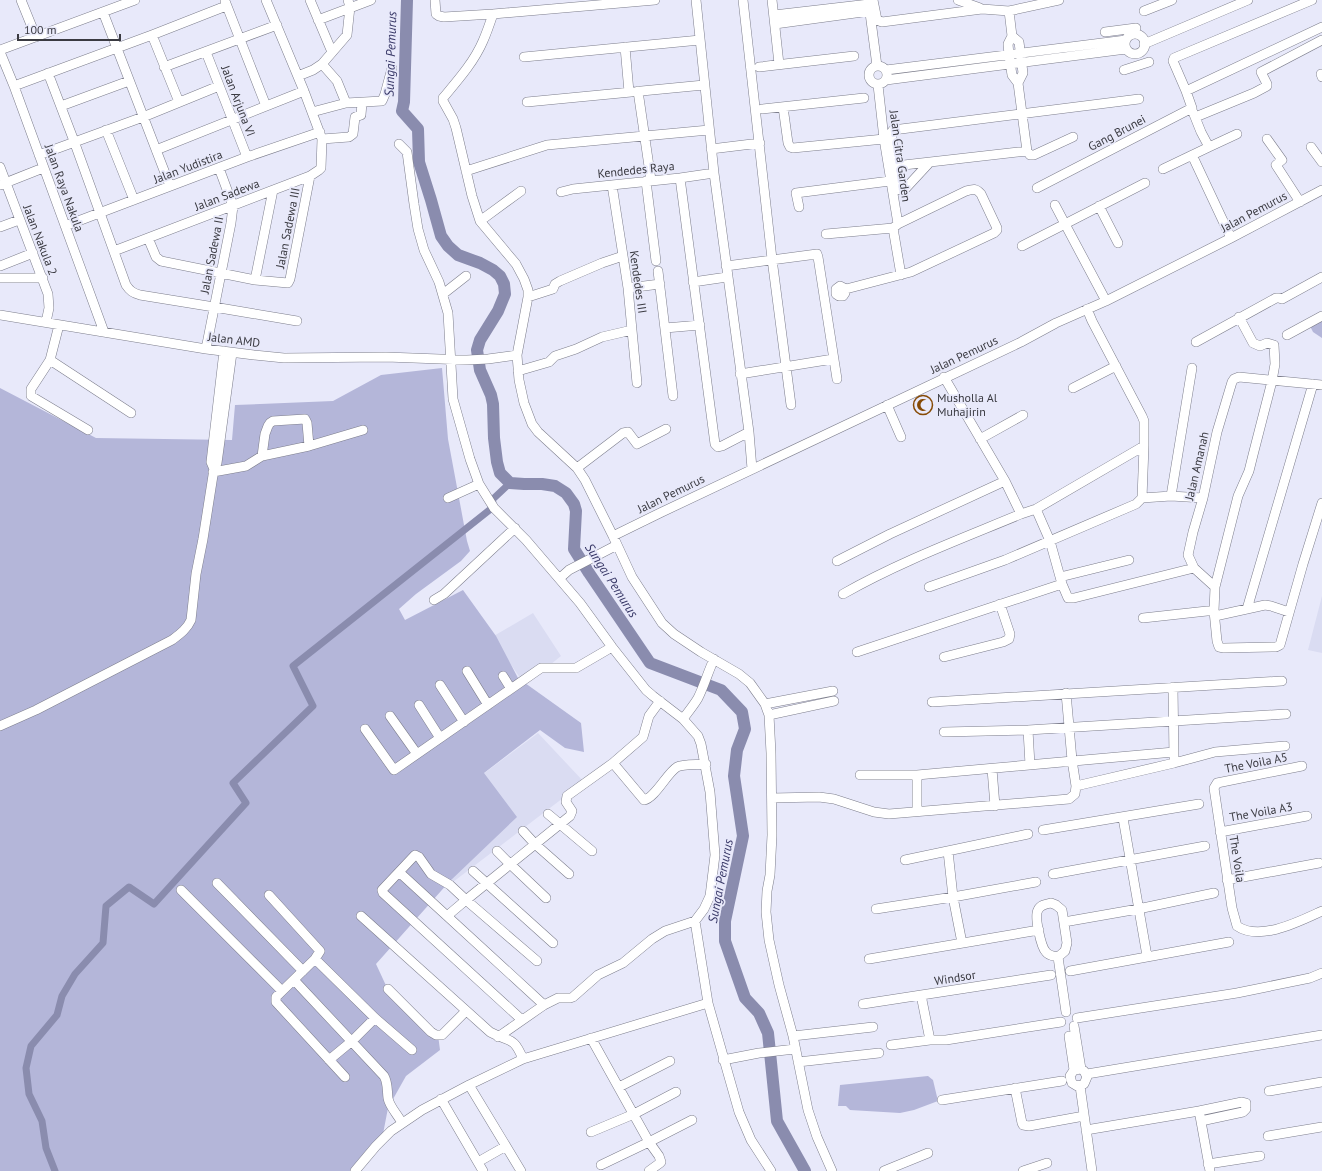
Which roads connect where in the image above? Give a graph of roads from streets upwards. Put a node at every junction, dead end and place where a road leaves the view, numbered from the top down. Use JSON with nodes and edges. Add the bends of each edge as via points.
{"nodes":[{"id":1,"x":22,"y":0,"type":"edge"},
{"id":2,"x":135,"y":0,"type":"edge"},
{"id":3,"x":266,"y":0,"type":"edge"},
{"id":4,"x":310,"y":0,"type":"edge"},
{"id":5,"x":371,"y":0,"type":"edge"},
{"id":6,"x":435,"y":0,"type":"edge"},
{"id":7,"x":656,"y":0,"type":"edge"},
{"id":8,"x":696,"y":0,"type":"edge"},
{"id":9,"x":743,"y":0,"type":"edge"},
{"id":10,"x":772,"y":0,"type":"edge"},
{"id":11,"x":958,"y":0,"type":"edge"},
{"id":12,"x":1059,"y":0,"type":"edge"},
{"id":13,"x":1172,"y":0,"type":"edge"},
{"id":14,"x":1248,"y":0,"type":"edge"},
{"id":15,"x":1312,"y":0,"type":"edge"},
{"id":16,"x":620,"y":2,"type":"edge"},
{"id":17,"x":225,"y":3,"type":"edge"},
{"id":18,"x":349,"y":4,"type":"edge"},
{"id":19,"x":870,"y":4,"type":"edge"},
{"id":20,"x":982,"y":9,"type":"junction"},
{"id":21,"x":1009,"y":11,"type":"junction"},
{"id":22,"x":1144,"y":11,"type":"dead end"},
{"id":23,"x":103,"y":12,"type":"junction"},
{"id":24,"x":493,"y":14,"type":"junction"},
{"id":25,"x":774,"y":19,"type":"junction"},
{"id":26,"x":318,"y":20,"type":"junction"},
{"id":27,"x":277,"y":25,"type":"junction"},
{"id":28,"x":1322,"y":27,"type":"edge"},
{"id":29,"x":1105,"y":32,"type":"dead end"},
{"id":30,"x":152,"y":35,"type":"junction"},
{"id":31,"x":1012,"y":36,"type":"junction"},
{"id":32,"x":36,"y":37,"type":"junction"},
{"id":33,"x":240,"y":39,"type":"junction"},
{"id":34,"x":1131,"y":39,"type":"junction"},
{"id":35,"x":700,"y":40,"type":"junction"},
{"id":36,"x":1322,"y":40,"type":"edge"},
{"id":37,"x":1144,"y":44,"type":"junction"},
{"id":38,"x":624,"y":47,"type":"junction"},
{"id":39,"x":117,"y":48,"type":"junction"},
{"id":40,"x":0,"y":51,"type":"edge"},
{"id":41,"x":206,"y":52,"type":"junction"},
{"id":42,"x":332,"y":52,"type":"junction"},
{"id":43,"x":854,"y":56,"type":"dead end"},
{"id":44,"x":524,"y":57,"type":"dead end"},
{"id":45,"x":1021,"y":58,"type":"junction"},
{"id":46,"x":1010,"y":59,"type":"junction"},
{"id":47,"x":322,"y":64,"type":"junction"},
{"id":48,"x":780,"y":64,"type":"junction"},
{"id":49,"x":877,"y":66,"type":"junction"},
{"id":50,"x":164,"y":67,"type":"junction"},
{"id":51,"x":759,"y":67,"type":"dead end"},
{"id":52,"x":392,"y":68,"type":"dead end"},
{"id":53,"x":48,"y":73,"type":"junction"},
{"id":54,"x":1322,"y":74,"type":"edge"},
{"id":55,"x":4,"y":75,"type":"edge"},
{"id":56,"x":298,"y":76,"type":"junction"},
{"id":57,"x":1322,"y":77,"type":"edge"},
{"id":58,"x":883,"y":78,"type":"junction"},
{"id":59,"x":129,"y":80,"type":"junction"},
{"id":60,"x":1018,"y":83,"type":"junction"},
{"id":61,"x":704,"y":85,"type":"junction"},
{"id":62,"x":14,"y":86,"type":"junction"},
{"id":63,"x":219,"y":86,"type":"junction"},
{"id":64,"x":1186,"y":91,"type":"junction"},
{"id":65,"x":304,"y":92,"type":"junction"},
{"id":66,"x":633,"y":92,"type":"junction"},
{"id":67,"x":864,"y":98,"type":"dead end"},
{"id":68,"x":1139,"y":99,"type":"dead end"},
{"id":69,"x":180,"y":102,"type":"junction"},
{"id":70,"x":362,"y":102,"type":"junction"},
{"id":71,"x":527,"y":102,"type":"dead end"},
{"id":72,"x":346,"y":103,"type":"junction"},
{"id":73,"x":61,"y":106,"type":"junction"},
{"id":74,"x":266,"y":106,"type":"junction"},
{"id":75,"x":782,"y":107,"type":"junction"},
{"id":76,"x":1191,"y":107,"type":"junction"},
{"id":77,"x":762,"y":109,"type":"dead end"},
{"id":78,"x":312,"y":112,"type":"junction"},
{"id":79,"x":1022,"y":113,"type":"junction"},
{"id":80,"x":1198,"y":116,"type":"dead end"},
{"id":81,"x":143,"y":117,"type":"junction"},
{"id":82,"x":232,"y":120,"type":"junction"},
{"id":83,"x":106,"y":130,"type":"junction"},
{"id":84,"x":709,"y":130,"type":"junction"},
{"id":85,"x":1237,"y":134,"type":"dead end"},
{"id":86,"x":321,"y":136,"type":"junction"},
{"id":87,"x":644,"y":136,"type":"junction"},
{"id":88,"x":1073,"y":137,"type":"dead end"},
{"id":89,"x":884,"y":139,"type":"junction"},
{"id":90,"x":1267,"y":139,"type":"dead end"},
{"id":91,"x":74,"y":141,"type":"junction"},
{"id":92,"x":399,"y":144,"type":"dead end"},
{"id":93,"x":760,"y":144,"type":"junction"},
{"id":94,"x":1209,"y":147,"type":"junction"},
{"id":95,"x":1311,"y":147,"type":"dead end"},
{"id":96,"x":711,"y":149,"type":"junction"},
{"id":97,"x":156,"y":150,"type":"junction"},
{"id":98,"x":1027,"y":152,"type":"junction"},
{"id":99,"x":39,"y":155,"type":"junction"},
{"id":100,"x":1192,"y":155,"type":"junction"},
{"id":101,"x":247,"y":157,"type":"junction"},
{"id":102,"x":930,"y":162,"type":"junction"},
{"id":103,"x":1322,"y":162,"type":"edge"},
{"id":104,"x":896,"y":166,"type":"junction"},
{"id":105,"x":0,"y":167,"type":"edge"},
{"id":106,"x":44,"y":168,"type":"junction"},
{"id":107,"x":219,"y":168,"type":"junction"},
{"id":108,"x":1163,"y":169,"type":"dead end"},
{"id":109,"x":466,"y":171,"type":"junction"},
{"id":110,"x":714,"y":173,"type":"junction"},
{"id":111,"x":310,"y":176,"type":"junction"},
{"id":112,"x":680,"y":178,"type":"junction"},
{"id":113,"x":648,"y":181,"type":"junction"},
{"id":114,"x":890,"y":181,"type":"junction"},
{"id":115,"x":1145,"y":182,"type":"dead end"},
{"id":116,"x":3,"y":184,"type":"edge"},
{"id":117,"x":612,"y":185,"type":"junction"},
{"id":118,"x":170,"y":186,"type":"junction"},
{"id":119,"x":1037,"y":188,"type":"dead end"},
{"id":120,"x":273,"y":190,"type":"junction"},
{"id":121,"x":1322,"y":190,"type":"edge"},
{"id":122,"x":521,"y":191,"type":"dead end"},
{"id":123,"x":561,"y":192,"type":"dead end"},
{"id":124,"x":134,"y":200,"type":"junction"},
{"id":125,"x":1300,"y":202,"type":"junction"},
{"id":126,"x":1055,"y":205,"type":"dead end"},
{"id":127,"x":233,"y":206,"type":"junction"},
{"id":128,"x":1099,"y":206,"type":"junction"},
{"id":129,"x":798,"y":207,"type":"dead end"},
{"id":130,"x":100,"y":213,"type":"junction"},
{"id":131,"x":19,"y":220,"type":"junction"},
{"id":132,"x":480,"y":221,"type":"junction"},
{"id":133,"x":1065,"y":224,"type":"junction"},
{"id":134,"x":65,"y":226,"type":"junction"},
{"id":135,"x":895,"y":226,"type":"junction"},
{"id":136,"x":0,"y":227,"type":"edge"},
{"id":137,"x":826,"y":234,"type":"dead end"},
{"id":138,"x":148,"y":238,"type":"junction"},
{"id":139,"x":1231,"y":238,"type":"junction"},
{"id":140,"x":1118,"y":243,"type":"dead end"},
{"id":141,"x":1022,"y":246,"type":"dead end"},
{"id":142,"x":114,"y":251,"type":"junction"},
{"id":143,"x":33,"y":253,"type":"junction"},
{"id":144,"x":623,"y":256,"type":"junction"},
{"id":145,"x":772,"y":259,"type":"junction"},
{"id":146,"x":656,"y":261,"type":"dead end"},
{"id":147,"x":0,"y":266,"type":"edge"},
{"id":148,"x":726,"y":266,"type":"junction"},
{"id":149,"x":658,"y":271,"type":"dead end"},
{"id":150,"x":221,"y":273,"type":"junction"},
{"id":151,"x":901,"y":275,"type":"junction"},
{"id":152,"x":466,"y":276,"type":"dead end"},
{"id":153,"x":727,"y":277,"type":"junction"},
{"id":154,"x":1322,"y":277,"type":"edge"},
{"id":155,"x":0,"y":278,"type":"edge"},
{"id":156,"x":43,"y":278,"type":"junction"},
{"id":157,"x":255,"y":280,"type":"junction"},
{"id":158,"x":693,"y":282,"type":"junction"},
{"id":159,"x":660,"y":284,"type":"junction"},
{"id":160,"x":628,"y":288,"type":"junction"},
{"id":161,"x":846,"y":289,"type":"dead end"},
{"id":162,"x":443,"y":294,"type":"junction"},
{"id":163,"x":528,"y":297,"type":"junction"},
{"id":164,"x":1106,"y":301,"type":"junction"},
{"id":165,"x":214,"y":307,"type":"junction"},
{"id":166,"x":1087,"y":309,"type":"junction"},
{"id":167,"x":0,"y":315,"type":"edge"},
{"id":168,"x":1322,"y":316,"type":"edge"},
{"id":169,"x":1239,"y":317,"type":"junction"},
{"id":170,"x":297,"y":321,"type":"dead end"},
{"id":171,"x":46,"y":322,"type":"junction"},
{"id":172,"x":59,"y":325,"type":"junction"},
{"id":173,"x":700,"y":325,"type":"junction"},
{"id":174,"x":665,"y":328,"type":"junction"},
{"id":175,"x":632,"y":330,"type":"junction"},
{"id":176,"x":104,"y":332,"type":"junction"},
{"id":177,"x":1287,"y":335,"type":"dead end"},
{"id":178,"x":1196,"y":342,"type":"dead end"},
{"id":179,"x":206,"y":349,"type":"junction"},
{"id":180,"x":228,"y":352,"type":"junction"},
{"id":181,"x":517,"y":355,"type":"junction"},
{"id":182,"x":833,"y":359,"type":"junction"},
{"id":183,"x":50,"y":360,"type":"junction"},
{"id":184,"x":451,"y":360,"type":"junction"},
{"id":185,"x":786,"y":366,"type":"junction"},
{"id":186,"x":1116,"y":366,"type":"junction"},
{"id":187,"x":1192,"y":368,"type":"dead end"},
{"id":188,"x":518,"y":371,"type":"junction"},
{"id":189,"x":740,"y":374,"type":"junction"},
{"id":190,"x":944,"y":377,"type":"junction"},
{"id":191,"x":837,"y":379,"type":"dead end"},
{"id":192,"x":1272,"y":381,"type":"junction"},
{"id":193,"x":637,"y":383,"type":"dead end"},
{"id":194,"x":1318,"y":385,"type":"edge"},
{"id":195,"x":1073,"y":388,"type":"dead end"},
{"id":196,"x":673,"y":396,"type":"dead end"},
{"id":197,"x":791,"y":405,"type":"dead end"},
{"id":198,"x":887,"y":405,"type":"junction"},
{"id":199,"x":131,"y":413,"type":"dead end"},
{"id":200,"x":1023,"y":415,"type":"dead end"},
{"id":201,"x":666,"y":428,"type":"dead end"},
{"id":202,"x":88,"y":430,"type":"dead end"},
{"id":203,"x":363,"y":430,"type":"dead end"},
{"id":204,"x":749,"y":432,"type":"junction"},
{"id":205,"x":902,"y":437,"type":"dead end"},
{"id":206,"x":980,"y":439,"type":"junction"},
{"id":207,"x":309,"y":446,"type":"junction"},
{"id":208,"x":1144,"y":446,"type":"junction"},
{"id":209,"x":262,"y":456,"type":"junction"},
{"id":210,"x":577,"y":468,"type":"junction"},
{"id":211,"x":752,"y":469,"type":"junction"},
{"id":212,"x":213,"y":470,"type":"junction"},
{"id":213,"x":1005,"y":481,"type":"junction"},
{"id":214,"x":479,"y":484,"type":"junction"},
{"id":215,"x":1171,"y":496,"type":"junction"},
{"id":216,"x":448,"y":498,"type":"dead end"},
{"id":217,"x":1142,"y":498,"type":"junction"},
{"id":218,"x":1203,"y":498,"type":"junction"},
{"id":219,"x":1322,"y":503,"type":"edge"},
{"id":220,"x":1036,"y":509,"type":"junction"},
{"id":221,"x":1021,"y":514,"type":"junction"},
{"id":222,"x":515,"y":528,"type":"junction"},
{"id":223,"x":613,"y":536,"type":"junction"},
{"id":224,"x":1050,"y":541,"type":"junction"},
{"id":225,"x":617,"y":545,"type":"junction"},
{"id":226,"x":1129,"y":560,"type":"dead end"},
{"id":227,"x":837,"y":561,"type":"dead end"},
{"id":228,"x":1194,"y":568,"type":"junction"},
{"id":229,"x":560,"y":578,"type":"junction"},
{"id":230,"x":1061,"y":580,"type":"junction"},
{"id":231,"x":929,"y":587,"type":"dead end"},
{"id":232,"x":1215,"y":588,"type":"junction"},
{"id":233,"x":843,"y":594,"type":"dead end"},
{"id":234,"x":434,"y":600,"type":"dead end"},
{"id":235,"x":1000,"y":604,"type":"junction"},
{"id":236,"x":1247,"y":609,"type":"junction"},
{"id":237,"x":1289,"y":612,"type":"junction"},
{"id":238,"x":1214,"y":614,"type":"junction"},
{"id":239,"x":1143,"y":618,"type":"dead end"},
{"id":240,"x":612,"y":647,"type":"junction"},
{"id":241,"x":857,"y":652,"type":"dead end"},
{"id":242,"x":944,"y":657,"type":"dead end"},
{"id":243,"x":714,"y":659,"type":"junction"},
{"id":244,"x":468,"y":671,"type":"dead end"},
{"id":245,"x":503,"y":676,"type":"dead end"},
{"id":246,"x":1282,"y":681,"type":"dead end"},
{"id":247,"x":440,"y":685,"type":"dead end"},
{"id":248,"x":1173,"y":687,"type":"junction"},
{"id":249,"x":511,"y":689,"type":"junction"},
{"id":250,"x":833,"y":690,"type":"dead end"},
{"id":251,"x":1066,"y":693,"type":"junction"},
{"id":252,"x":660,"y":701,"type":"junction"},
{"id":253,"x":834,"y":701,"type":"dead end"},
{"id":254,"x":932,"y":702,"type":"dead end"},
{"id":255,"x":419,"y":704,"type":"dead end"},
{"id":256,"x":488,"y":704,"type":"junction"},
{"id":257,"x":765,"y":704,"type":"junction"},
{"id":258,"x":1286,"y":714,"type":"dead end"},
{"id":259,"x":769,"y":715,"type":"junction"},
{"id":260,"x":390,"y":716,"type":"dead end"},
{"id":261,"x":683,"y":719,"type":"junction"},
{"id":262,"x":1174,"y":721,"type":"junction"},
{"id":263,"x":464,"y":722,"type":"junction"},
{"id":264,"x":0,"y":726,"type":"edge"},
{"id":265,"x":1068,"y":727,"type":"junction"},
{"id":266,"x":365,"y":729,"type":"dead end"},
{"id":267,"x":1028,"y":730,"type":"junction"},
{"id":268,"x":944,"y":732,"type":"dead end"},
{"id":269,"x":440,"y":738,"type":"junction"},
{"id":270,"x":1284,"y":746,"type":"dead end"},
{"id":271,"x":1174,"y":752,"type":"junction"},
{"id":272,"x":417,"y":754,"type":"junction"},
{"id":273,"x":1072,"y":760,"type":"junction"},
{"id":274,"x":613,"y":763,"type":"junction"},
{"id":275,"x":1174,"y":763,"type":"junction"},
{"id":276,"x":706,"y":764,"type":"junction"},
{"id":277,"x":1030,"y":765,"type":"junction"},
{"id":278,"x":1302,"y":766,"type":"dead end"},
{"id":279,"x":992,"y":769,"type":"junction"},
{"id":280,"x":860,"y":775,"type":"dead end"},
{"id":281,"x":917,"y":775,"type":"junction"},
{"id":282,"x":1215,"y":785,"type":"joint"},
{"id":283,"x":1076,"y":786,"type":"junction"},
{"id":284,"x":772,"y":798,"type":"junction"},
{"id":285,"x":1199,"y":804,"type":"dead end"},
{"id":286,"x":995,"y":806,"type":"junction"},
{"id":287,"x":917,"y":811,"type":"junction"},
{"id":288,"x":548,"y":814,"type":"dead end"},
{"id":289,"x":1307,"y":816,"type":"dead end"},
{"id":290,"x":1123,"y":818,"type":"junction"},
{"id":291,"x":559,"y":825,"type":"junction"},
{"id":292,"x":1043,"y":830,"type":"dead end"},
{"id":293,"x":523,"y":831,"type":"dead end"},
{"id":294,"x":1220,"y":832,"type":"junction"},
{"id":295,"x":1028,"y":834,"type":"dead end"},
{"id":296,"x":535,"y":844,"type":"junction"},
{"id":297,"x":1206,"y":846,"type":"dead end"},
{"id":298,"x":497,"y":851,"type":"dead end"},
{"id":299,"x":592,"y":851,"type":"dead end"},
{"id":300,"x":948,"y":851,"type":"junction"},
{"id":301,"x":905,"y":860,"type":"dead end"},
{"id":302,"x":1131,"y":861,"type":"junction"},
{"id":303,"x":1319,"y":863,"type":"dead end"},
{"id":304,"x":510,"y":864,"type":"junction"},
{"id":305,"x":473,"y":871,"type":"dead end"},
{"id":306,"x":399,"y":872,"type":"junction"},
{"id":307,"x":569,"y":874,"type":"dead end"},
{"id":308,"x":1052,"y":874,"type":"dead end"},
{"id":309,"x":1228,"y":880,"type":"junction"},
{"id":310,"x":1036,"y":882,"type":"dead end"},
{"id":311,"x":216,"y":883,"type":"dead end"},
{"id":312,"x":487,"y":883,"type":"junction"},
{"id":313,"x":181,"y":890,"type":"dead end"},
{"id":314,"x":1214,"y":893,"type":"dead end"},
{"id":315,"x":270,"y":895,"type":"dead end"},
{"id":316,"x":546,"y":898,"type":"dead end"},
{"id":317,"x":953,"y":898,"type":"junction"},
{"id":318,"x":466,"y":900,"type":"junction"},
{"id":319,"x":876,"y":909,"type":"dead end"},
{"id":320,"x":1138,"y":909,"type":"junction"},
{"id":321,"x":1322,"y":911,"type":"edge"},
{"id":322,"x":361,"y":916,"type":"dead end"},
{"id":323,"x":447,"y":916,"type":"junction"},
{"id":324,"x":695,"y":921,"type":"junction"},
{"id":325,"x":1064,"y":922,"type":"junction"},
{"id":326,"x":1039,"y":930,"type":"junction"},
{"id":327,"x":1229,"y":942,"type":"dead end"},
{"id":328,"x":553,"y":943,"type":"dead end"},
{"id":329,"x":962,"y":943,"type":"junction"},
{"id":330,"x":1147,"y":956,"type":"junction"},
{"id":331,"x":1058,"y":957,"type":"junction"},
{"id":332,"x":315,"y":959,"type":"junction"},
{"id":333,"x":869,"y":959,"type":"dead end"},
{"id":334,"x":537,"y":961,"type":"dead end"},
{"id":335,"x":303,"y":971,"type":"junction"},
{"id":336,"x":1070,"y":971,"type":"dead end"},
{"id":337,"x":1322,"y":972,"type":"edge"},
{"id":338,"x":1051,"y":974,"type":"dead end"},
{"id":339,"x":294,"y":980,"type":"junction"},
{"id":340,"x":388,"y":989,"type":"dead end"},
{"id":341,"x":282,"y":991,"type":"junction"},
{"id":342,"x":921,"y":995,"type":"junction"},
{"id":343,"x":708,"y":1003,"type":"junction"},
{"id":344,"x":863,"y":1004,"type":"dead end"},
{"id":345,"x":544,"y":1005,"type":"junction"},
{"id":346,"x":466,"y":1011,"type":"junction"},
{"id":347,"x":375,"y":1018,"type":"junction"},
{"id":348,"x":522,"y":1020,"type":"junction"},
{"id":349,"x":1070,"y":1024,"type":"junction"},
{"id":350,"x":873,"y":1027,"type":"dead end"},
{"id":351,"x":793,"y":1036,"type":"junction"},
{"id":352,"x":1322,"y":1036,"type":"edge"},
{"id":353,"x":503,"y":1038,"type":"junction"},
{"id":354,"x":591,"y":1038,"type":"junction"},
{"id":355,"x":930,"y":1040,"type":"junction"},
{"id":356,"x":352,"y":1041,"type":"junction"},
{"id":357,"x":892,"y":1045,"type":"dead end"},
{"id":358,"x":795,"y":1049,"type":"junction"},
{"id":359,"x":412,"y":1050,"type":"dead end"},
{"id":360,"x":879,"y":1053,"type":"dead end"},
{"id":361,"x":329,"y":1060,"type":"junction"},
{"id":362,"x":523,"y":1060,"type":"junction"},
{"id":363,"x":723,"y":1060,"type":"junction"},
{"id":364,"x":670,"y":1061,"type":"dead end"},
{"id":365,"x":798,"y":1062,"type":"junction"},
{"id":366,"x":1081,"y":1071,"type":"junction"},
{"id":367,"x":345,"y":1077,"type":"dead end"},
{"id":368,"x":1062,"y":1081,"type":"dead end"},
{"id":369,"x":1322,"y":1082,"type":"edge"},
{"id":370,"x":469,"y":1085,"type":"junction"},
{"id":371,"x":1080,"y":1086,"type":"junction"},
{"id":372,"x":618,"y":1087,"type":"junction"},
{"id":373,"x":1015,"y":1088,"type":"junction"},
{"id":374,"x":1269,"y":1091,"type":"dead end"},
{"id":375,"x":676,"y":1092,"type":"dead end"},
{"id":376,"x":441,"y":1099,"type":"junction"},
{"id":377,"x":942,"y":1100,"type":"dead end"},
{"id":378,"x":1199,"y":1111,"type":"junction"},
{"id":379,"x":634,"y":1114,"type":"junction"},
{"id":380,"x":1084,"y":1116,"type":"junction"},
{"id":381,"x":692,"y":1120,"type":"dead end"},
{"id":382,"x":1201,"y":1121,"type":"junction"},
{"id":383,"x":402,"y":1123,"type":"junction"},
{"id":384,"x":1322,"y":1127,"type":"edge"},
{"id":385,"x":1086,"y":1130,"type":"junction"},
{"id":386,"x":591,"y":1132,"type":"dead end"},
{"id":387,"x":1268,"y":1136,"type":"dead end"},
{"id":388,"x":650,"y":1142,"type":"junction"},
{"id":389,"x":506,"y":1146,"type":"junction"},
{"id":390,"x":928,"y":1153,"type":"dead end"},
{"id":391,"x":1260,"y":1156,"type":"dead end"},
{"id":392,"x":478,"y":1162,"type":"junction"},
{"id":393,"x":1047,"y":1163,"type":"dead end"},
{"id":394,"x":601,"y":1165,"type":"dead end"},
{"id":395,"x":1209,"y":1168,"type":"edge"},
{"id":396,"x":355,"y":1171,"type":"edge"},
{"id":397,"x":483,"y":1171,"type":"edge"},
{"id":398,"x":521,"y":1171,"type":"edge"},
{"id":399,"x":649,"y":1171,"type":"edge"},
{"id":400,"x":772,"y":1171,"type":"edge"},
{"id":401,"x":832,"y":1171,"type":"edge"},
{"id":402,"x":884,"y":1171,"type":"edge"},
{"id":403,"x":1024,"y":1171,"type":"edge"},
{"id":404,"x":1092,"y":1171,"type":"edge"}],
"edges":[{"from":1,"to":32,"type":"street"},
{"from":2,"to":23,"type":"street"},
{"from":3,"to":27,"type":"street"},
{"from":4,"to":26,"type":"street"},
{"from":5,"to":18,"type":"street"},
{"from":6,"to":24,"type":"street","via":[[436,13],[439,16]]},
{"from":7,"to":16,"type":"street"},
{"from":8,"to":35,"type":"street"},
{"from":9,"to":93,"type":"street"},
{"from":10,"to":25,"type":"street"},
{"from":11,"to":20,"type":"street"},
{"from":12,"to":21,"type":"street"},
{"from":13,"to":22,"type":"street"},
{"from":14,"to":37,"type":"street"},
{"from":15,"to":64,"type":"street","via":[[1174,58]]},
{"from":16,"to":24,"type":"street"},
{"from":17,"to":30,"type":"street"},
{"from":17,"to":33,"type":"street"},
{"from":18,"to":26,"type":"street"},
{"from":18,"to":42,"type":"street","via":[[347,35]]},
{"from":19,"to":20,"type":"street","via":[[878,22]]},
{"from":19,"to":25,"type":"street"},
{"from":19,"to":49,"type":"street"},
{"from":20,"to":21,"type":"street"},
{"from":21,"to":31,"type":"street"},
{"from":23,"to":32,"type":"street"},
{"from":23,"to":39,"type":"street"},
{"from":24,"to":109,"type":"street","via":[[478,51],[443,98],[456,128]]},
{"from":25,"to":48,"type":"street"},
{"from":26,"to":42,"type":"street"},
{"from":27,"to":33,"type":"street"},
{"from":27,"to":56,"type":"street"},
{"from":28,"to":64,"type":"street"},
{"from":29,"to":34,"type":"street"},
{"from":30,"to":39,"type":"street"},
{"from":30,"to":50,"type":"street"},
{"from":31,"to":45,"type":"street","via":[[1019,42]]},
{"from":31,"to":46,"type":"street","via":[[1008,44]]},
{"from":32,"to":40,"type":"street"},
{"from":33,"to":41,"type":"street"},
{"from":33,"to":74,"type":"street"},
{"from":34,"to":34,"type":"street","via":[[1129,65],[1128,68],[1146,63]]},
{"from":34,"to":37,"type":"street","via":[[1140,36]]},
{"from":34,"to":37,"type":"street","via":[[1142,50]]},
{"from":34,"to":45,"type":"street"},
{"from":35,"to":38,"type":"street"},
{"from":35,"to":61,"type":"street"},
{"from":36,"to":80,"type":"street","via":[[1261,72],[1266,86],[1254,94]]},
{"from":38,"to":44,"type":"street"},
{"from":38,"to":66,"type":"street"},
{"from":39,"to":53,"type":"street"},
{"from":39,"to":59,"type":"street"},
{"from":40,"to":55,"type":"street","name":"Jalan Raya Nakula"},
{"from":41,"to":50,"type":"street"},
{"from":41,"to":63,"type":"street","name":"Jalan Arjuna VI"},
{"from":42,"to":47,"type":"street"},
{"from":43,"to":48,"type":"street"},
{"from":45,"to":46,"type":"street"},
{"from":45,"to":60,"type":"street","via":[[1023,73]]},
{"from":46,"to":58,"type":"street"},
{"from":46,"to":60,"type":"street","via":[[1012,75]]},
{"from":47,"to":56,"type":"street"},
{"from":47,"to":72,"type":"street","via":[[337,81]]},
{"from":48,"to":51,"type":"street"},
{"from":49,"to":58,"type":"street","via":[[882,67]]},
{"from":49,"to":58,"type":"street","name":"Jalan Citra Garden","via":[[871,68],[868,73],[871,82]]},
{"from":50,"to":69,"type":"street"},
{"from":52,"to":70,"type":"street","via":[[382,101]]},
{"from":53,"to":62,"type":"street"},
{"from":53,"to":73,"type":"street"},
{"from":54,"to":57,"type":"street"},
{"from":55,"to":62,"type":"street","name":"Jalan Raya Nakula"},
{"from":56,"to":65,"type":"street"},
{"from":58,"to":89,"type":"street","name":"Jalan Citra Garden"},
{"from":59,"to":73,"type":"street"},
{"from":59,"to":81,"type":"street"},
{"from":60,"to":79,"type":"street"},
{"from":61,"to":66,"type":"street"},
{"from":61,"to":84,"type":"street"},
{"from":62,"to":99,"type":"street","name":"Jalan Raya Nakula"},
{"from":63,"to":69,"type":"street"},
{"from":63,"to":82,"type":"street","name":"Jalan Arjuna VI"},
{"from":64,"to":76,"type":"street"},
{"from":65,"to":74,"type":"street"},
{"from":65,"to":78,"type":"street"},
{"from":66,"to":71,"type":"street"},
{"from":66,"to":87,"type":"street"},
{"from":67,"to":75,"type":"street"},
{"from":68,"to":79,"type":"street"},
{"from":69,"to":81,"type":"street"},
{"from":70,"to":72,"type":"street"},
{"from":70,"to":86,"type":"street","name":"Jalan Yudistira","via":[[361,115],[355,116],[353,134],[348,137]]},
{"from":72,"to":78,"type":"street"},
{"from":73,"to":91,"type":"street"},
{"from":74,"to":82,"type":"street"},
{"from":75,"to":77,"type":"street"},
{"from":75,"to":89,"type":"street","via":[[788,144],[793,148]]},
{"from":76,"to":94,"type":"street"},
{"from":76,"to":119,"type":"street","name":"Gang Brunei"},
{"from":78,"to":86,"type":"street"},
{"from":79,"to":98,"type":"street"},
{"from":79,"to":104,"type":"street","name":"Jalan Citra Garden","via":[[895,129],[892,131]]},
{"from":81,"to":83,"type":"street"},
{"from":81,"to":97,"type":"street"},
{"from":82,"to":97,"type":"street"},
{"from":82,"to":101,"type":"street","name":"Jalan Arjuna VI"},
{"from":83,"to":91,"type":"street"},
{"from":83,"to":124,"type":"street"},
{"from":84,"to":87,"type":"street"},
{"from":84,"to":96,"type":"street"},
{"from":85,"to":94,"type":"street"},
{"from":86,"to":101,"type":"street","name":"Jalan Yudistira"},
{"from":86,"to":111,"type":"street","via":[[320,168]]},
{"from":87,"to":109,"type":"street","via":[[540,146]]},
{"from":87,"to":113,"type":"street"},
{"from":88,"to":98,"type":"street","via":[[1034,155]]},
{"from":89,"to":114,"type":"street","name":"Jalan Citra Garden"},
{"from":90,"to":125,"type":"street","via":[[1282,160],[1276,165]]},
{"from":91,"to":99,"type":"street"},
{"from":91,"to":130,"type":"street"},
{"from":92,"to":162,"type":"street","via":[[405,149],[408,157],[418,229],[424,250]]},
{"from":93,"to":96,"type":"street"},
{"from":93,"to":145,"type":"street"},
{"from":94,"to":100,"type":"street"},
{"from":95,"to":103,"type":"street"},
{"from":96,"to":110,"type":"street"},
{"from":97,"to":118,"type":"street"},
{"from":98,"to":102,"type":"street"},
{"from":99,"to":106,"type":"street","name":"Jalan Raya Nakula"},
{"from":100,"to":108,"type":"street"},
{"from":100,"to":139,"type":"street"},
{"from":101,"to":107,"type":"street","name":"Jalan Yudistira"},
{"from":102,"to":104,"type":"street"},
{"from":102,"to":104,"type":"street","name":"Jalan Citra Garden","via":[[902,190],[898,188]]},
{"from":105,"to":116,"type":"street","name":"Jalan Nakula 2"},
{"from":106,"to":116,"type":"street"},
{"from":106,"to":134,"type":"street","name":"Jalan Raya Nakula"},
{"from":107,"to":118,"type":"street","name":"Jalan Yudistira"},
{"from":107,"to":127,"type":"street","name":"Jalan Sadewa II"},
{"from":109,"to":132,"type":"street"},
{"from":110,"to":112,"type":"street","name":"Kendedes Raya"},
{"from":110,"to":148,"type":"street"},
{"from":111,"to":120,"type":"street","name":"Jalan Sadewa"},
{"from":111,"to":157,"type":"street","name":"Jalan Sadewa III","via":[[290,280],[288,283]]},
{"from":112,"to":113,"type":"street","name":"Kendedes Raya"},
{"from":112,"to":158,"type":"street"},
{"from":113,"to":117,"type":"street","name":"Kendedes Raya"},
{"from":113,"to":146,"type":"street"},
{"from":114,"to":129,"type":"street","via":[[796,193]]},
{"from":114,"to":135,"type":"street","name":"Jalan Citra Garden"},
{"from":115,"to":128,"type":"street"},
{"from":116,"to":131,"type":"street","name":"Jalan Nakula 2"},
{"from":117,"to":123,"type":"street","name":"Kendedes Raya"},
{"from":117,"to":144,"type":"street","name":"Kendedes III"},
{"from":118,"to":124,"type":"street","name":"Jalan Yudistira"},
{"from":120,"to":127,"type":"street","name":"Jalan Sadewa"},
{"from":120,"to":157,"type":"street"},
{"from":121,"to":125,"type":"street","name":"Jalan Pemurus"},
{"from":122,"to":132,"type":"street"},
{"from":124,"to":130,"type":"street","name":"Jalan Yudistira"},
{"from":125,"to":139,"type":"street","name":"Jalan Pemurus"},
{"from":126,"to":133,"type":"street"},
{"from":127,"to":138,"type":"street","name":"Jalan Sadewa"},
{"from":127,"to":150,"type":"street","name":"Jalan Sadewa II"},
{"from":128,"to":133,"type":"street"},
{"from":128,"to":140,"type":"street"},
{"from":130,"to":134,"type":"street","name":"Jalan Yudistira"},
{"from":130,"to":142,"type":"street"},
{"from":131,"to":136,"type":"street"},
{"from":131,"to":143,"type":"street","name":"Jalan Nakula 2"},
{"from":132,"to":163,"type":"street","via":[[520,270]]},
{"from":133,"to":141,"type":"street"},
{"from":133,"to":164,"type":"street"},
{"from":134,"to":176,"type":"street","name":"Jalan Raya Nakula"},
{"from":135,"to":137,"type":"street"},
{"from":135,"to":151,"type":"street","name":"Jalan Citra Garden"},
{"from":135,"to":151,"type":"street","via":[[973,189],[981,194],[997,228],[994,233]]},
{"from":138,"to":142,"type":"street","name":"Jalan Sadewa"},
{"from":138,"to":150,"type":"street","via":[[156,257],[161,261]]},
{"from":139,"to":164,"type":"street","name":"Jalan Pemurus"},
{"from":142,"to":165,"type":"street","via":[[126,285],[133,293]]},
{"from":143,"to":147,"type":"street"},
{"from":143,"to":156,"type":"street","name":"Jalan Nakula 2"},
{"from":144,"to":160,"type":"street","name":"Kendedes III"},
{"from":144,"to":163,"type":"street","via":[[560,281],[553,289]]},
{"from":145,"to":148,"type":"street"},
{"from":145,"to":182,"type":"street","via":[[817,255]]},
{"from":145,"to":185,"type":"street"},
{"from":148,"to":153,"type":"street"},
{"from":149,"to":159,"type":"street"},
{"from":150,"to":157,"type":"street"},
{"from":150,"to":165,"type":"street","name":"Jalan Sadewa II"},
{"from":151,"to":161,"type":"street"},
{"from":152,"to":162,"type":"street"},
{"from":153,"to":158,"type":"street"},
{"from":153,"to":189,"type":"street"},
{"from":154,"to":169,"type":"street","via":[[1285,298],[1276,298]]},
{"from":155,"to":156,"type":"street"},
{"from":156,"to":171,"type":"street","name":"Jalan Nakula 2","via":[[49,300]]},
{"from":158,"to":173,"type":"street"},
{"from":159,"to":160,"type":"street"},
{"from":159,"to":174,"type":"street"},
{"from":160,"to":175,"type":"street","name":"Kendedes III"},
{"from":162,"to":184,"type":"street","via":[[448,313]]},
{"from":163,"to":181,"type":"street"},
{"from":164,"to":166,"type":"street","name":"Jalan Pemurus"},
{"from":165,"to":170,"type":"street"},
{"from":165,"to":179,"type":"street","name":"Jalan Sadewa II"},
{"from":166,"to":186,"type":"street"},
{"from":166,"to":190,"type":"street","name":"Jalan Pemurus"},
{"from":167,"to":171,"type":"street","name":"Jalan AMD"},
{"from":168,"to":177,"type":"street"},
{"from":169,"to":178,"type":"street"},
{"from":169,"to":192,"type":"street","via":[[1253,343],[1260,346],[1267,343],[1274,345],[1275,364]]},
{"from":171,"to":172,"type":"street","name":"Jalan AMD"},
{"from":172,"to":176,"type":"street","name":"Jalan AMD"},
{"from":172,"to":183,"type":"street"},
{"from":173,"to":174,"type":"street"},
{"from":173,"to":204,"type":"street","via":[[715,444],[718,447],[722,446]]},
{"from":174,"to":196,"type":"street"},
{"from":175,"to":188,"type":"street","via":[[602,337],[555,356],[549,362]]},
{"from":175,"to":193,"type":"street","name":"Kendedes III"},
{"from":176,"to":179,"type":"street","name":"Jalan AMD"},
{"from":179,"to":180,"type":"street","name":"Jalan AMD"},
{"from":180,"to":184,"type":"street","name":"Jalan AMD","via":[[299,358],[386,357]]},
{"from":180,"to":212,"type":"street","via":[[217,463]]},
{"from":181,"to":184,"type":"street","name":"Jalan AMD"},
{"from":181,"to":188,"type":"street"},
{"from":182,"to":185,"type":"street"},
{"from":182,"to":191,"type":"street"},
{"from":183,"to":199,"type":"street"},
{"from":183,"to":202,"type":"street","via":[[31,389],[31,396]]},
{"from":184,"to":214,"type":"street","via":[[454,404]]},
{"from":185,"to":189,"type":"street"},
{"from":185,"to":197,"type":"street"},
{"from":186,"to":195,"type":"street"},
{"from":186,"to":208,"type":"street","via":[[1144,421]]},
{"from":187,"to":215,"type":"street"},
{"from":188,"to":210,"type":"street","via":[[524,403],[532,424]]},
{"from":189,"to":204,"type":"street"},
{"from":190,"to":198,"type":"street","name":"Jalan Pemurus"},
{"from":190,"to":206,"type":"street"},
{"from":192,"to":194,"type":"street","name":"Jalan Amanah"},
{"from":192,"to":218,"type":"street","name":"Jalan Amanah","via":[[1239,377],[1232,382],[1217,432]]},
{"from":192,"to":232,"type":"street","via":[[1254,455],[1238,496]]},
{"from":194,"to":236,"type":"street","name":"Jalan Amanah"},
{"from":198,"to":205,"type":"street"},
{"from":198,"to":211,"type":"street","name":"Jalan Pemurus"},
{"from":200,"to":206,"type":"street"},
{"from":201,"to":210,"type":"street","via":[[638,444],[628,432],[623,433]]},
{"from":203,"to":207,"type":"street"},
{"from":204,"to":211,"type":"street"},
{"from":206,"to":213,"type":"street"},
{"from":207,"to":209,"type":"street"},
{"from":207,"to":209,"type":"street","via":[[308,423],[305,420],[273,421],[268,426]]},
{"from":208,"to":217,"type":"street"},
{"from":208,"to":220,"type":"street"},
{"from":209,"to":212,"type":"street","via":[[246,466]]},
{"from":210,"to":223,"type":"street"},
{"from":211,"to":223,"type":"street","name":"Jalan Pemurus"},
{"from":212,"to":264,"type":"street","via":[[189,625],[172,640]]},
{"from":213,"to":221,"type":"street"},
{"from":213,"to":227,"type":"street"},
{"from":214,"to":216,"type":"street"},
{"from":214,"to":222,"type":"street","via":[[492,504]]},
{"from":215,"to":217,"type":"street"},
{"from":215,"to":218,"type":"street"},
{"from":217,"to":224,"type":"street","via":[[1136,504]]},
{"from":218,"to":228,"type":"street","name":"Jalan Amanah","via":[[1188,555]]},
{"from":219,"to":237,"type":"street"},
{"from":220,"to":221,"type":"street"},
{"from":220,"to":224,"type":"street"},
{"from":221,"to":233,"type":"street","via":[[910,560]]},
{"from":222,"to":229,"type":"street"},
{"from":222,"to":234,"type":"street","via":[[444,594]]},
{"from":223,"to":225,"type":"street"},
{"from":224,"to":230,"type":"street"},
{"from":224,"to":231,"type":"street"},
{"from":225,"to":229,"type":"street","via":[[569,570]]},
{"from":225,"to":243,"type":"street","via":[[632,578],[662,623],[674,634]]},
{"from":226,"to":230,"type":"street"},
{"from":228,"to":230,"type":"street","via":[[1074,598],[1068,598]]},
{"from":228,"to":232,"type":"street"},
{"from":229,"to":240,"type":"street"},
{"from":230,"to":235,"type":"street"},
{"from":232,"to":238,"type":"street"},
{"from":235,"to":241,"type":"street"},
{"from":235,"to":242,"type":"street","via":[[1010,634],[1009,639]]},
{"from":236,"to":237,"type":"street","via":[[1268,605]]},
{"from":236,"to":238,"type":"street"},
{"from":237,"to":238,"type":"street","via":[[1281,643],[1276,647],[1219,647]]},
{"from":238,"to":239,"type":"street","via":[[1207,610]]},
{"from":240,"to":249,"type":"street","via":[[576,668],[541,668]]},
{"from":240,"to":252,"type":"street","via":[[646,690]]},
{"from":243,"to":257,"type":"street","via":[[750,683]]},
{"from":243,"to":261,"type":"street","via":[[703,687]]},
{"from":244,"to":256,"type":"street"},
{"from":245,"to":249,"type":"street"},
{"from":246,"to":248,"type":"street"},
{"from":247,"to":263,"type":"street"},
{"from":248,"to":251,"type":"street"},
{"from":248,"to":262,"type":"street"},
{"from":249,"to":256,"type":"street"},
{"from":250,"to":257,"type":"street"},
{"from":251,"to":254,"type":"street"},
{"from":251,"to":265,"type":"street"},
{"from":252,"to":261,"type":"street"},
{"from":252,"to":274,"type":"street","via":[[650,716],[643,737]]},
{"from":253,"to":259,"type":"street"},
{"from":255,"to":269,"type":"street"},
{"from":256,"to":263,"type":"street"},
{"from":257,"to":259,"type":"street"},
{"from":258,"to":262,"type":"street"},
{"from":259,"to":284,"type":"street"},
{"from":260,"to":272,"type":"street"},
{"from":261,"to":276,"type":"street","via":[[698,736]]},
{"from":262,"to":265,"type":"street"},
{"from":262,"to":271,"type":"street"},
{"from":263,"to":269,"type":"street"},
{"from":265,"to":267,"type":"street"},
{"from":265,"to":273,"type":"street"},
{"from":266,"to":272,"type":"street","via":[[394,770]]},
{"from":267,"to":268,"type":"street"},
{"from":267,"to":277,"type":"street"},
{"from":269,"to":272,"type":"street"},
{"from":270,"to":275,"type":"street","via":[[1221,751]]},
{"from":271,"to":273,"type":"street"},
{"from":271,"to":275,"type":"street"},
{"from":273,"to":277,"type":"street"},
{"from":273,"to":283,"type":"street"},
{"from":274,"to":276,"type":"street","via":[[644,800],[651,797],[677,768]]},
{"from":274,"to":291,"type":"street","via":[[567,796],[566,800],[572,813]]},
{"from":275,"to":283,"type":"street"},
{"from":276,"to":324,"type":"street","via":[[714,861],[710,896]]},
{"from":277,"to":279,"type":"street"},
{"from":278,"to":282,"type":"street","name":"The Voila A5"},
{"from":279,"to":281,"type":"street"},
{"from":279,"to":286,"type":"street"},
{"from":280,"to":281,"type":"street"},
{"from":281,"to":287,"type":"street"},
{"from":282,"to":294,"type":"street","name":"The Voila"},
{"from":283,"to":286,"type":"street","via":[[1075,794],[1069,799]]},
{"from":284,"to":287,"type":"street","via":[[834,799],[874,812],[890,814]]},
{"from":284,"to":351,"type":"street","via":[[771,859],[766,912],[773,961]]},
{"from":285,"to":290,"type":"street"},
{"from":286,"to":287,"type":"street"},
{"from":288,"to":291,"type":"street"},
{"from":289,"to":294,"type":"street","name":"The Voila A3"},
{"from":290,"to":292,"type":"street"},
{"from":290,"to":302,"type":"street"},
{"from":291,"to":296,"type":"street"},
{"from":291,"to":299,"type":"street"},
{"from":293,"to":296,"type":"street"},
{"from":294,"to":309,"type":"street","name":"The Voila"},
{"from":295,"to":300,"type":"street"},
{"from":296,"to":304,"type":"street"},
{"from":296,"to":307,"type":"street"},
{"from":297,"to":302,"type":"street"},
{"from":298,"to":304,"type":"street"},
{"from":300,"to":301,"type":"street"},
{"from":300,"to":317,"type":"street"},
{"from":302,"to":308,"type":"street"},
{"from":302,"to":320,"type":"street"},
{"from":303,"to":309,"type":"street"},
{"from":304,"to":312,"type":"street"},
{"from":304,"to":316,"type":"street"},
{"from":305,"to":312,"type":"street"},
{"from":306,"to":318,"type":"street","via":[[417,856],[431,874],[450,885]]},
{"from":306,"to":323,"type":"street"},
{"from":306,"to":348,"type":"street","via":[[382,892]]},
{"from":309,"to":321,"type":"street","name":"The Voila","via":[[1237,926],[1246,930],[1264,931],[1280,928]]},
{"from":310,"to":317,"type":"street"},
{"from":311,"to":335,"type":"street"},
{"from":312,"to":318,"type":"street"},
{"from":312,"to":328,"type":"street"},
{"from":313,"to":341,"type":"street"},
{"from":314,"to":320,"type":"street"},
{"from":315,"to":332,"type":"street","via":[[320,951]]},
{"from":317,"to":319,"type":"street"},
{"from":317,"to":329,"type":"street"},
{"from":318,"to":323,"type":"street"},
{"from":318,"to":334,"type":"street"},
{"from":320,"to":325,"type":"street"},
{"from":320,"to":330,"type":"street"},
{"from":322,"to":346,"type":"street"},
{"from":323,"to":345,"type":"street"},
{"from":324,"to":343,"type":"street"},
{"from":324,"to":345,"type":"street","via":[[652,938],[623,963],[598,975],[573,997],[558,998]]},
{"from":325,"to":326,"type":"street","via":[[1062,910],[1051,903],[1042,905],[1036,916]]},
{"from":325,"to":331,"type":"street","via":[[1067,943],[1062,955]]},
{"from":326,"to":329,"type":"street"},
{"from":326,"to":331,"type":"street","via":[[1043,948],[1050,955]]},
{"from":327,"to":330,"type":"street"},
{"from":329,"to":333,"type":"street"},
{"from":330,"to":336,"type":"street"},
{"from":331,"to":349,"type":"street","via":[[1066,1012],[1074,1013]]},
{"from":332,"to":335,"type":"street"},
{"from":332,"to":347,"type":"street"},
{"from":335,"to":339,"type":"street"},
{"from":337,"to":349,"type":"street","via":[[1305,979]]},
{"from":338,"to":342,"type":"street","name":"Windsor"},
{"from":339,"to":341,"type":"street"},
{"from":339,"to":356,"type":"street"},
{"from":340,"to":346,"type":"street","via":[[436,1035],[442,1035]]},
{"from":341,"to":361,"type":"street","via":[[276,997],[276,1002]]},
{"from":342,"to":344,"type":"street","name":"Windsor"},
{"from":342,"to":355,"type":"street"},
{"from":343,"to":354,"type":"street"},
{"from":343,"to":363,"type":"street"},
{"from":345,"to":348,"type":"street"},
{"from":346,"to":353,"type":"street","via":[[490,1032]]},
{"from":347,"to":356,"type":"street"},
{"from":347,"to":359,"type":"street"},
{"from":348,"to":353,"type":"street"},
{"from":349,"to":355,"type":"street"},
{"from":349,"to":366,"type":"street"},
{"from":350,"to":351,"type":"street"},
{"from":351,"to":358,"type":"street"},
{"from":352,"to":366,"type":"street"},
{"from":353,"to":362,"type":"street","via":[[516,1044]]},
{"from":354,"to":362,"type":"street"},
{"from":354,"to":372,"type":"street"},
{"from":355,"to":357,"type":"street"},
{"from":356,"to":361,"type":"street"},
{"from":356,"to":383,"type":"street","via":[[384,1076],[388,1098]]},
{"from":358,"to":363,"type":"street","via":[[774,1050]]},
{"from":358,"to":365,"type":"street"},
{"from":360,"to":365,"type":"street"},
{"from":361,"to":367,"type":"street"},
{"from":362,"to":370,"type":"street"},
{"from":363,"to":400,"type":"street","via":[[748,1133]]},
{"from":364,"to":372,"type":"street"},
{"from":365,"to":401,"type":"street","via":[[808,1110]]},
{"from":366,"to":371,"type":"street","via":[[1086,1082]]},
{"from":366,"to":371,"type":"street","via":[[1070,1076],[1074,1084]]},
{"from":368,"to":373,"type":"street"},
{"from":369,"to":374,"type":"street"},
{"from":370,"to":376,"type":"street"},
{"from":370,"to":389,"type":"street"},
{"from":371,"to":380,"type":"street"},
{"from":372,"to":379,"type":"street"},
{"from":373,"to":377,"type":"street"},
{"from":373,"to":380,"type":"street","via":[[1023,1125]]},
{"from":375,"to":379,"type":"street"},
{"from":376,"to":383,"type":"street"},
{"from":376,"to":392,"type":"street"},
{"from":378,"to":382,"type":"street"},
{"from":378,"to":382,"type":"street","via":[[1242,1102],[1247,1105],[1243,1112]]},
{"from":378,"to":385,"type":"street"},
{"from":379,"to":386,"type":"street"},
{"from":379,"to":388,"type":"street"},
{"from":380,"to":385,"type":"street"},
{"from":381,"to":388,"type":"street"},
{"from":382,"to":395,"type":"street"},
{"from":383,"to":396,"type":"street","via":[[376,1146]]},
{"from":384,"to":387,"type":"street"},
{"from":385,"to":404,"type":"street"},
{"from":388,"to":394,"type":"street"},
{"from":388,"to":399,"type":"street","via":[[661,1162]]},
{"from":389,"to":392,"type":"street"},
{"from":389,"to":398,"type":"street"},
{"from":390,"to":402,"type":"street"},
{"from":391,"to":395,"type":"street"},
{"from":392,"to":397,"type":"street"},
{"from":393,"to":403,"type":"street"}]}
